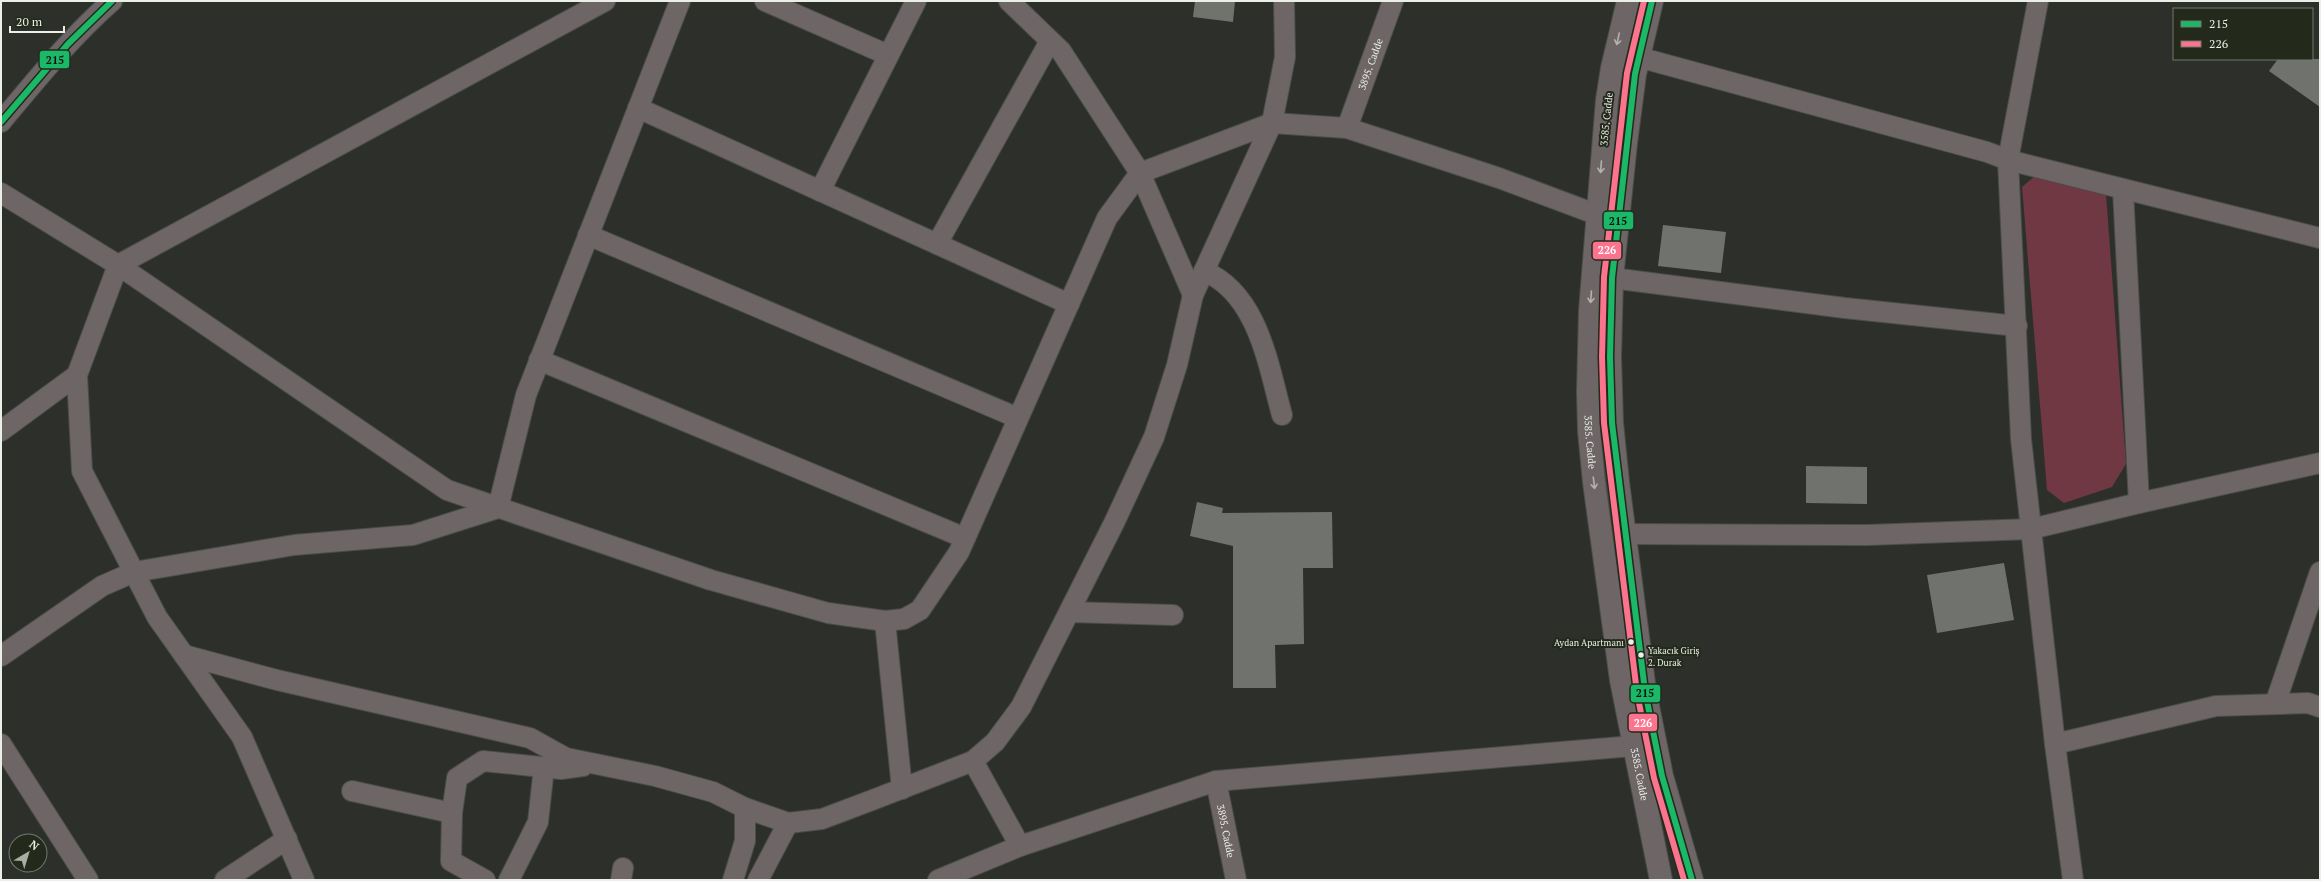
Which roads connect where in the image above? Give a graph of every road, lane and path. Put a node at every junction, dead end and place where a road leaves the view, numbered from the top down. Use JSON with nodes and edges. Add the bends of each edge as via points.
{"nodes":[{"id":1,"x":112,"y":1,"type":"edge"},
{"id":2,"x":605,"y":1,"type":"edge"},
{"id":3,"x":680,"y":1,"type":"edge"},
{"id":4,"x":765,"y":1,"type":"edge"},
{"id":5,"x":916,"y":1,"type":"edge"},
{"id":6,"x":1009,"y":1,"type":"edge"},
{"id":7,"x":1284,"y":1,"type":"edge"},
{"id":8,"x":1393,"y":1,"type":"edge"},
{"id":9,"x":1628,"y":1,"type":"edge"},
{"id":10,"x":1652,"y":1,"type":"edge"},
{"id":11,"x":2038,"y":1,"type":"edge"},
{"id":12,"x":1050,"y":40,"type":"junction"},
{"id":13,"x":888,"y":55,"type":"junction"},
{"id":14,"x":1638,"y":57,"type":"junction"},
{"id":15,"x":638,"y":108,"type":"junction"},
{"id":16,"x":1,"y":122,"type":"edge"},
{"id":17,"x":1272,"y":122,"type":"junction"},
{"id":18,"x":1347,"y":128,"type":"junction"},
{"id":19,"x":2008,"y":160,"type":"junction"},
{"id":20,"x":1140,"y":172,"type":"junction"},
{"id":21,"x":2123,"y":190,"type":"junction"},
{"id":22,"x":820,"y":191,"type":"junction"},
{"id":23,"x":1,"y":193,"type":"edge"},
{"id":24,"x":1598,"y":215,"type":"junction"},
{"id":25,"x":588,"y":235,"type":"junction"},
{"id":26,"x":2320,"y":238,"type":"edge"},
{"id":27,"x":936,"y":244,"type":"junction"},
{"id":28,"x":118,"y":265,"type":"junction"},
{"id":29,"x":1204,"y":271,"type":"junction"},
{"id":30,"x":1612,"y":278,"type":"junction"},
{"id":31,"x":1193,"y":294,"type":"junction"},
{"id":32,"x":1069,"y":304,"type":"junction"},
{"id":33,"x":2017,"y":326,"type":"junction"},
{"id":34,"x":539,"y":360,"type":"junction"},
{"id":35,"x":77,"y":375,"type":"junction"},
{"id":36,"x":1282,"y":415,"type":"dead end"},
{"id":37,"x":1018,"y":418,"type":"junction"},
{"id":38,"x":1,"y":431,"type":"edge"},
{"id":39,"x":2320,"y":464,"type":"edge"},
{"id":40,"x":2139,"y":503,"type":"junction"},
{"id":41,"x":498,"y":508,"type":"junction"},
{"id":42,"x":2031,"y":529,"type":"junction"},
{"id":43,"x":1625,"y":534,"type":"junction"},
{"id":44,"x":965,"y":538,"type":"junction"},
{"id":45,"x":134,"y":572,"type":"junction"},
{"id":46,"x":2320,"y":572,"type":"edge"},
{"id":47,"x":1070,"y":612,"type":"junction"},
{"id":48,"x":1173,"y":615,"type":"dead end"},
{"id":49,"x":885,"y":621,"type":"junction"},
{"id":50,"x":184,"y":655,"type":"junction"},
{"id":51,"x":1,"y":656,"type":"edge"},
{"id":52,"x":2275,"y":704,"type":"junction"},
{"id":53,"x":2320,"y":706,"type":"edge"},
{"id":54,"x":1,"y":744,"type":"edge"},
{"id":55,"x":2054,"y":744,"type":"junction"},
{"id":56,"x":1633,"y":746,"type":"junction"},
{"id":57,"x":973,"y":761,"type":"junction"},
{"id":58,"x":599,"y":764,"type":"junction"},
{"id":59,"x":544,"y":767,"type":"junction"},
{"id":60,"x":1216,"y":781,"type":"junction"},
{"id":61,"x":902,"y":789,"type":"junction"},
{"id":62,"x":352,"y":791,"type":"dead end"},
{"id":63,"x":745,"y":808,"type":"junction"},
{"id":64,"x":452,"y":813,"type":"junction"},
{"id":65,"x":788,"y":823,"type":"junction"},
{"id":66,"x":287,"y":839,"type":"junction"},
{"id":67,"x":1020,"y":846,"type":"junction"},
{"id":68,"x":88,"y":880,"type":"edge"},
{"id":69,"x":225,"y":880,"type":"edge"},
{"id":70,"x":304,"y":880,"type":"edge"},
{"id":71,"x":485,"y":880,"type":"edge"},
{"id":72,"x":510,"y":880,"type":"edge"},
{"id":73,"x":732,"y":880,"type":"edge"},
{"id":74,"x":758,"y":880,"type":"edge"},
{"id":75,"x":938,"y":880,"type":"edge"},
{"id":76,"x":1236,"y":880,"type":"edge"},
{"id":77,"x":1661,"y":880,"type":"edge"},
{"id":78,"x":1692,"y":880,"type":"edge"},
{"id":79,"x":2073,"y":880,"type":"edge"}],
"edges":[{"from":1,"to":16,"type":"street","via":[[94,16]]},
{"from":2,"to":28,"type":"street"},
{"from":3,"to":15,"type":"street"},
{"from":4,"to":13,"type":"street"},
{"from":5,"to":13,"type":"street"},
{"from":6,"to":12,"type":"street"},
{"from":7,"to":17,"type":"street","via":[[1284,57]]},
{"from":8,"to":18,"type":"street","name":"3895. Cadde"},
{"from":9,"to":24,"type":"main road","name":"3585. Cadde","one_way":true,"via":[[1610,81]]},
{"from":10,"to":14,"type":"main road"},
{"from":11,"to":19,"type":"street"},
{"from":12,"to":20,"type":"street","via":[[1061,51]]},
{"from":12,"to":27,"type":"street"},
{"from":13,"to":22,"type":"street"},
{"from":14,"to":19,"type":"street","via":[[1987,152]]},
{"from":14,"to":30,"type":"main road"},
{"from":15,"to":22,"type":"street"},
{"from":15,"to":25,"type":"street"},
{"from":17,"to":18,"type":"street"},
{"from":17,"to":20,"type":"street"},
{"from":17,"to":29,"type":"street"},
{"from":18,"to":24,"type":"street","via":[[1499,178]]},
{"from":19,"to":21,"type":"street"},
{"from":19,"to":33,"type":"street"},
{"from":20,"to":31,"type":"street"},
{"from":20,"to":32,"type":"street","via":[[1107,218]]},
{"from":21,"to":26,"type":"street"},
{"from":21,"to":40,"type":"street"},
{"from":22,"to":27,"type":"street"},
{"from":23,"to":28,"type":"street"},
{"from":24,"to":56,"type":"main road","name":"3585. Cadde","one_way":true,"via":[[1588,354],[1589,431],[1621,680]]},
{"from":25,"to":34,"type":"street"},
{"from":25,"to":37,"type":"street"},
{"from":27,"to":32,"type":"street"},
{"from":28,"to":35,"type":"street"},
{"from":28,"to":41,"type":"street","via":[[447,490]]},
{"from":29,"to":31,"type":"street"},
{"from":29,"to":36,"type":"street","via":[[1227,284],[1242,303],[1262,340]]},
{"from":30,"to":33,"type":"street","via":[[1845,308]]},
{"from":30,"to":43,"type":"main road","via":[[1612,423]]},
{"from":31,"to":47,"type":"street","via":[[1177,365],[1154,437]]},
{"from":32,"to":37,"type":"street"},
{"from":33,"to":42,"type":"street","via":[[2022,439]]},
{"from":34,"to":41,"type":"street","via":[[526,395]]},
{"from":34,"to":44,"type":"street"},
{"from":35,"to":38,"type":"street"},
{"from":35,"to":45,"type":"street","via":[[82,471]]},
{"from":37,"to":44,"type":"street"},
{"from":39,"to":40,"type":"street"},
{"from":40,"to":42,"type":"street"},
{"from":41,"to":45,"type":"street","via":[[413,535],[294,545]]},
{"from":41,"to":49,"type":"street","via":[[711,580],[828,613]]},
{"from":42,"to":43,"type":"street","via":[[1868,535]]},
{"from":42,"to":55,"type":"street"},
{"from":43,"to":78,"type":"main road","via":[[1653,735]]},
{"from":44,"to":49,"type":"street","via":[[959,552],[920,610],[904,619]]},
{"from":45,"to":50,"type":"street","via":[[157,617]]},
{"from":45,"to":51,"type":"street","via":[[102,586]]},
{"from":46,"to":52,"type":"street"},
{"from":47,"to":48,"type":"street"},
{"from":47,"to":57,"type":"street","via":[[1021,707],[995,742]]},
{"from":49,"to":61,"type":"street"},
{"from":50,"to":58,"type":"street","via":[[278,680],[530,738],[566,758]]},
{"from":50,"to":66,"type":"street","via":[[242,737]]},
{"from":52,"to":53,"type":"street","via":[[2308,703]]},
{"from":52,"to":55,"type":"street","via":[[2216,706]]},
{"from":54,"to":68,"type":"street"},
{"from":55,"to":79,"type":"street"},
{"from":56,"to":60,"type":"street"},
{"from":56,"to":77,"type":"main road","name":"3585. Cadde"},
{"from":57,"to":61,"type":"street"},
{"from":57,"to":67,"type":"street"},
{"from":58,"to":59,"type":"street","via":[[561,769]]},
{"from":58,"to":63,"type":"street","via":[[713,792]]},
{"from":59,"to":64,"type":"street","via":[[483,761],[457,778]]},
{"from":59,"to":72,"type":"street","via":[[538,822]]},
{"from":60,"to":67,"type":"street"},
{"from":60,"to":76,"type":"street","name":"3895. Cadde"},
{"from":61,"to":65,"type":"street","via":[[822,819]]},
{"from":62,"to":64,"type":"street"},
{"from":63,"to":65,"type":"street"},
{"from":63,"to":73,"type":"street","via":[[745,841]]},
{"from":64,"to":71,"type":"street","via":[[451,861]]},
{"from":65,"to":74,"type":"street"},
{"from":66,"to":69,"type":"street"},
{"from":66,"to":70,"type":"street"},
{"from":67,"to":75,"type":"street"}]}
